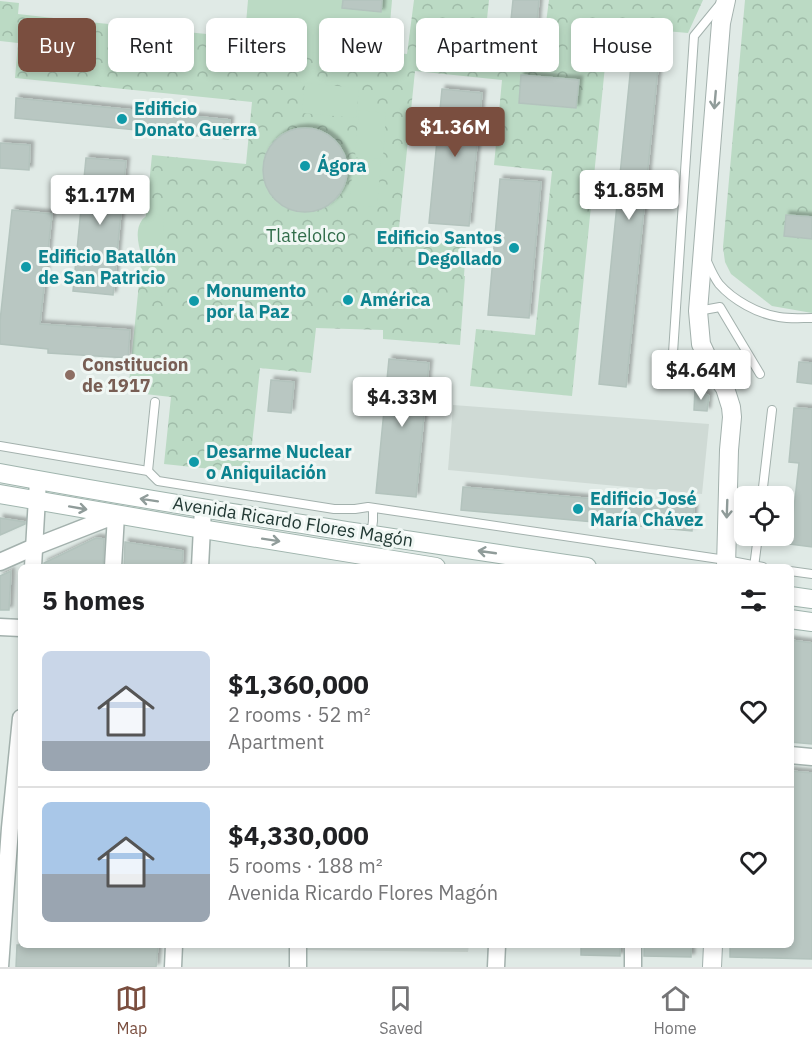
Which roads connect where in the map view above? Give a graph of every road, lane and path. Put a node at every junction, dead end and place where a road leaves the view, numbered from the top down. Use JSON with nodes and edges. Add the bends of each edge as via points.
{"nodes":[{"id":1,"x":725,"y":0,"type":"edge"},
{"id":2,"x":702,"y":250,"type":"junction"},
{"id":3,"x":698,"y":311,"type":"junction"},
{"id":4,"x":812,"y":318,"type":"edge"},
{"id":5,"x":672,"y":368,"type":"dead end"},
{"id":6,"x":760,"y":374,"type":"dead end"},
{"id":7,"x":155,"y":402,"type":"dead end"},
{"id":8,"x":772,"y":410,"type":"dead end"},
{"id":9,"x":0,"y":446,"type":"edge"},
{"id":10,"x":148,"y":471,"type":"junction"},
{"id":11,"x":0,"y":473,"type":"edge"},
{"id":12,"x":38,"y":480,"type":"junction"},
{"id":13,"x":763,"y":486,"type":"edge"},
{"id":14,"x":0,"y":494,"type":"edge"},
{"id":15,"x":38,"y":501,"type":"junction"},
{"id":16,"x":203,"y":508,"type":"junction"},
{"id":17,"x":373,"y":508,"type":"junction"},
{"id":18,"x":116,"y":515,"type":"junction"},
{"id":19,"x":202,"y":529,"type":"junction"},
{"id":20,"x":370,"y":535,"type":"junction"},
{"id":21,"x":758,"y":546,"type":"edge"},
{"id":22,"x":34,"y":547,"type":"junction"},
{"id":23,"x":0,"y":562,"type":"edge"},
{"id":24,"x":726,"y":563,"type":"edge"},
{"id":25,"x":33,"y":564,"type":"edge"},
{"id":26,"x":113,"y":564,"type":"edge"},
{"id":27,"x":200,"y":564,"type":"edge"},
{"id":28,"x":418,"y":564,"type":"edge"},
{"id":29,"x":567,"y":564,"type":"edge"},
{"id":30,"x":757,"y":564,"type":"edge"},
{"id":31,"x":794,"y":572,"type":"edge"},
{"id":32,"x":812,"y":574,"type":"edge"},
{"id":33,"x":794,"y":597,"type":"edge"},
{"id":34,"x":812,"y":599,"type":"edge"},
{"id":35,"x":794,"y":620,"type":"edge"},
{"id":36,"x":812,"y":622,"type":"edge"},
{"id":37,"x":0,"y":627,"type":"edge"},
{"id":38,"x":18,"y":628,"type":"edge"},
{"id":39,"x":18,"y":748,"type":"edge"},
{"id":40,"x":794,"y":755,"type":"edge"},
{"id":41,"x":812,"y":757,"type":"edge"},
{"id":42,"x":10,"y":828,"type":"edge"},
{"id":43,"x":174,"y":948,"type":"edge"},
{"id":44,"x":298,"y":948,"type":"edge"},
{"id":45,"x":497,"y":948,"type":"edge"},
{"id":46,"x":633,"y":948,"type":"edge"},
{"id":47,"x":713,"y":948,"type":"edge"},
{"id":48,"x":0,"y":967,"type":"edge"},
{"id":49,"x":173,"y":967,"type":"edge"},
{"id":50,"x":298,"y":967,"type":"edge"},
{"id":51,"x":496,"y":967,"type":"edge"},
{"id":52,"x":633,"y":967,"type":"edge"},
{"id":53,"x":712,"y":967,"type":"edge"}],
"edges":[{"from":1,"to":2,"type":"main road","one_way":true},
{"from":1,"to":5,"type":"lane","via":[[694,36]]},
{"from":2,"to":3,"type":"main road"},
{"from":2,"to":4,"type":"lane","via":[[720,285],[740,300],[766,314]]},
{"from":3,"to":6,"type":"lane","via":[[720,307]]},
{"from":3,"to":24,"type":"main road","one_way":true,"via":[[701,344],[725,388],[732,417]]},
{"from":7,"to":10,"type":"lane"},
{"from":8,"to":13,"type":"lane"},
{"from":9,"to":10,"type":"lane"},
{"from":10,"to":17,"type":"lane","via":[[158,481],[205,489],[334,509]]},
{"from":11,"to":12,"type":"main road","name":"Avenida Ricardo Flores Magón"},
{"from":12,"to":15,"type":"street"},
{"from":16,"to":12,"type":"main road","name":"Avenida Ricardo Flores Magón","one_way":true},
{"from":14,"to":15,"type":"main road","name":"Avenida Ricardo Flores Magón"},
{"from":15,"to":18,"type":"main road","name":"Avenida Ricardo Flores Magón","one_way":true},
{"from":15,"to":22,"type":"street"},
{"from":16,"to":19,"type":"street"},
{"from":16,"to":20,"type":"main road","name":"Avenida Ricardo Flores Magón"},
{"from":17,"to":20,"type":"lane"},
{"from":17,"to":24,"type":"lane"},
{"from":18,"to":19,"type":"main road","name":"Avenida Ricardo Flores Magón"},
{"from":18,"to":22,"type":"street"},
{"from":18,"to":26,"type":"street"},
{"from":19,"to":27,"type":"street"},
{"from":19,"to":28,"type":"main road","name":"Avenida Ricardo Flores Magón","one_way":true},
{"from":29,"to":20,"type":"main road","name":"Avenida Ricardo Flores Magón","one_way":true},
{"from":21,"to":30,"type":"lane"},
{"from":22,"to":23,"type":"street"},
{"from":22,"to":25,"type":"street"},
{"from":31,"to":32,"type":"lane"},
{"from":33,"to":34,"type":"main road"},
{"from":35,"to":36,"type":"main road"},
{"from":37,"to":38,"type":"street"},
{"from":39,"to":42,"type":"street"},
{"from":40,"to":41,"type":"street"},
{"from":42,"to":48,"type":"street"},
{"from":43,"to":49,"type":"street"},
{"from":44,"to":50,"type":"street"},
{"from":45,"to":51,"type":"street"},
{"from":46,"to":52,"type":"street"},
{"from":47,"to":53,"type":"main road"}]}
